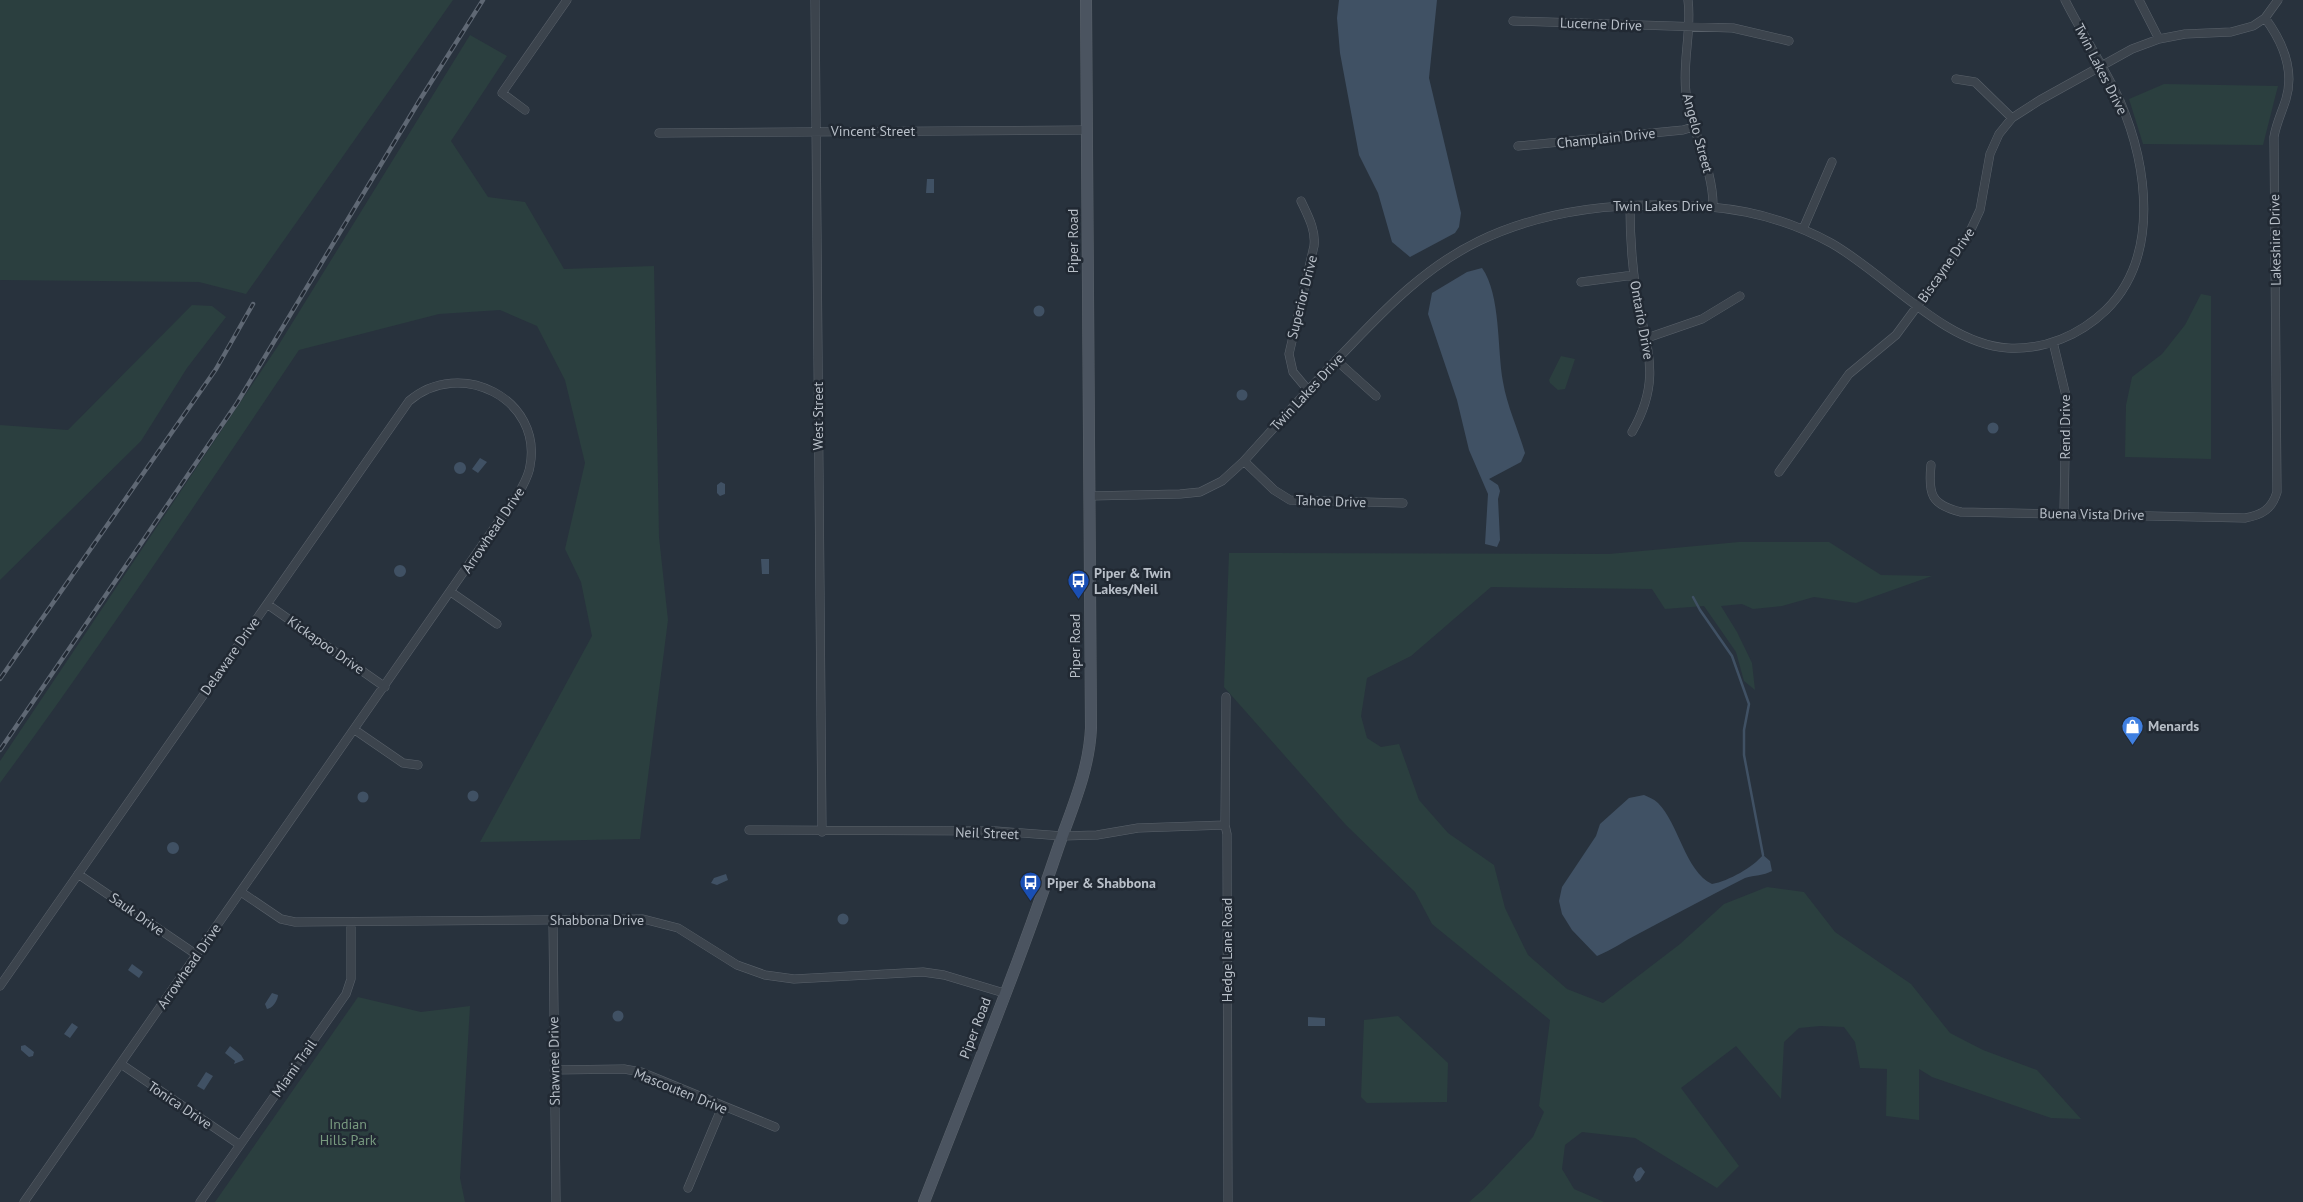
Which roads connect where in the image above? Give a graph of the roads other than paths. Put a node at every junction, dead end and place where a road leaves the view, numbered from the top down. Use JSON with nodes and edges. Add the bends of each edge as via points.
{"nodes":[{"id":1,"x":567,"y":0,"type":"edge"},
{"id":2,"x":816,"y":0,"type":"edge"},
{"id":3,"x":1086,"y":0,"type":"edge"},
{"id":4,"x":1688,"y":0,"type":"edge"},
{"id":5,"x":2065,"y":0,"type":"edge"},
{"id":6,"x":2139,"y":0,"type":"edge"},
{"id":7,"x":2278,"y":0,"type":"edge"},
{"id":8,"x":2265,"y":18,"type":"junction"},
{"id":9,"x":1513,"y":21,"type":"dead end"},
{"id":10,"x":1688,"y":26,"type":"junction"},
{"id":11,"x":2158,"y":39,"type":"junction"},
{"id":12,"x":1789,"y":41,"type":"dead end"},
{"id":13,"x":2102,"y":65,"type":"junction"},
{"id":14,"x":1956,"y":79,"type":"dead end"},
{"id":15,"x":524,"y":110,"type":"dead end"},
{"id":16,"x":2012,"y":118,"type":"junction"},
{"id":17,"x":1693,"y":127,"type":"junction"},
{"id":18,"x":1087,"y":130,"type":"junction"},
{"id":19,"x":816,"y":132,"type":"junction"},
{"id":20,"x":659,"y":133,"type":"dead end"},
{"id":21,"x":1518,"y":146,"type":"dead end"},
{"id":22,"x":1832,"y":162,"type":"dead end"},
{"id":23,"x":1301,"y":201,"type":"dead end"},
{"id":24,"x":1630,"y":205,"type":"junction"},
{"id":25,"x":1713,"y":205,"type":"junction"},
{"id":26,"x":1803,"y":229,"type":"junction"},
{"id":27,"x":1634,"y":275,"type":"junction"},
{"id":28,"x":1581,"y":282,"type":"dead end"},
{"id":29,"x":1740,"y":296,"type":"dead end"},
{"id":30,"x":1918,"y":305,"type":"junction"},
{"id":31,"x":1647,"y":338,"type":"junction"},
{"id":32,"x":2052,"y":342,"type":"junction"},
{"id":33,"x":1336,"y":360,"type":"junction"},
{"id":34,"x":1308,"y":390,"type":"junction"},
{"id":35,"x":492,"y":391,"type":"joint"},
{"id":36,"x":1376,"y":396,"type":"dead end"},
{"id":37,"x":1632,"y":432,"type":"dead end"},
{"id":38,"x":1244,"y":461,"type":"junction"},
{"id":39,"x":1931,"y":465,"type":"dead end"},
{"id":40,"x":1779,"y":472,"type":"dead end"},
{"id":41,"x":2277,"y":492,"type":"joint"},
{"id":42,"x":1090,"y":496,"type":"junction"},
{"id":43,"x":1286,"y":498,"type":"junction"},
{"id":44,"x":1403,"y":503,"type":"dead end"},
{"id":45,"x":1282,"y":507,"type":"dead end"},
{"id":46,"x":2064,"y":513,"type":"junction"},
{"id":47,"x":451,"y":592,"type":"junction"},
{"id":48,"x":267,"y":604,"type":"junction"},
{"id":49,"x":498,"y":624,"type":"dead end"},
{"id":50,"x":385,"y":687,"type":"junction"},
{"id":51,"x":1226,"y":697,"type":"dead end"},
{"id":52,"x":355,"y":730,"type":"junction"},
{"id":53,"x":418,"y":765,"type":"dead end"},
{"id":54,"x":1225,"y":825,"type":"junction"},
{"id":55,"x":749,"y":830,"type":"dead end"},
{"id":56,"x":822,"y":832,"type":"junction"},
{"id":57,"x":1062,"y":836,"type":"junction"},
{"id":58,"x":78,"y":874,"type":"junction"},
{"id":59,"x":241,"y":892,"type":"junction"},
{"id":60,"x":553,"y":920,"type":"junction"},
{"id":61,"x":350,"y":922,"type":"junction"},
{"id":62,"x":196,"y":955,"type":"junction"},
{"id":63,"x":0,"y":986,"type":"edge"},
{"id":64,"x":1004,"y":993,"type":"junction"},
{"id":65,"x":121,"y":1064,"type":"junction"},
{"id":66,"x":554,"y":1070,"type":"junction"},
{"id":67,"x":722,"y":1107,"type":"junction"},
{"id":68,"x":775,"y":1128,"type":"dead end"},
{"id":69,"x":240,"y":1145,"type":"junction"},
{"id":70,"x":688,"y":1188,"type":"dead end"},
{"id":71,"x":24,"y":1202,"type":"edge"},
{"id":72,"x":200,"y":1202,"type":"edge"},
{"id":73,"x":556,"y":1202,"type":"edge"},
{"id":74,"x":924,"y":1202,"type":"edge"},
{"id":75,"x":1228,"y":1202,"type":"edge"}],
"edges":[{"from":1,"to":15,"type":"street","via":[[502,93]]},
{"from":2,"to":19,"type":"street","name":"West Street"},
{"from":3,"to":18,"type":"street","name":"Piper Road"},
{"from":4,"to":10,"type":"street","name":"Angelo Street"},
{"from":5,"to":13,"type":"street","name":"Twin Lakes Drive"},
{"from":6,"to":11,"type":"street"},
{"from":7,"to":8,"type":"street"},
{"from":8,"to":11,"type":"street","name":"Biscayne Drive","via":[[2240,30]]},
{"from":8,"to":41,"type":"street","name":"Lakeshire Drive","via":[[2279,37],[2288,68],[2287,94],[2274,137]]},
{"from":9,"to":10,"type":"street","name":"Lucerne Drive"},
{"from":10,"to":12,"type":"street","name":"Lucerne Drive","via":[[1733,28]]},
{"from":10,"to":17,"type":"street","name":"Angelo Street","via":[[1686,91]]},
{"from":11,"to":13,"type":"street","name":"Biscayne Drive"},
{"from":13,"to":16,"type":"street","name":"Biscayne Drive"},
{"from":13,"to":32,"type":"street","name":"Twin Lakes Drive","via":[[2120,102],[2135,146],[2143,200],[2142,240],[2134,267],[2111,305],[2085,327]]},
{"from":14,"to":16,"type":"street","via":[[1975,82]]},
{"from":16,"to":30,"type":"street","name":"Biscayne Drive","via":[[1999,134],[1990,154],[1984,193],[1974,226]]},
{"from":17,"to":21,"type":"street","name":"Champlain Drive"},
{"from":17,"to":25,"type":"street","name":"Angelo Street","via":[[1713,190]]},
{"from":18,"to":19,"type":"street","name":"Vincent Street"},
{"from":18,"to":42,"type":"street","name":"Piper Road"},
{"from":19,"to":20,"type":"street","name":"Vincent Street"},
{"from":19,"to":56,"type":"street","name":"West Street"},
{"from":22,"to":26,"type":"street"},
{"from":23,"to":34,"type":"street","name":"Superior Drive","via":[[1315,236],[1289,354],[1292,372]]},
{"from":24,"to":25,"type":"street","name":"Twin Lakes Drive"},
{"from":24,"to":27,"type":"street","name":"Ontario Drive"},
{"from":24,"to":33,"type":"street","name":"Twin Lakes Drive","via":[[1581,209],[1542,218],[1468,247],[1430,271],[1398,297]]},
{"from":25,"to":26,"type":"street","name":"Twin Lakes Drive","via":[[1754,213]]},
{"from":26,"to":30,"type":"street","name":"Twin Lakes Drive","via":[[1852,256]]},
{"from":27,"to":28,"type":"street"},
{"from":27,"to":31,"type":"street","name":"Ontario Drive"},
{"from":29,"to":31,"type":"street","via":[[1702,319]]},
{"from":30,"to":32,"type":"street","name":"Twin Lakes Drive","via":[[1956,332],[1988,345],[2018,348]]},
{"from":30,"to":40,"type":"street","name":"Biscayne Drive","via":[[1896,335],[1849,374]]},
{"from":31,"to":37,"type":"street","name":"Ontario Drive","via":[[1649,390],[1642,416]]},
{"from":32,"to":46,"type":"street","name":"Rend Drive","via":[[2066,396]]},
{"from":33,"to":34,"type":"street","name":"Twin Lakes Drive"},
{"from":33,"to":36,"type":"street"},
{"from":34,"to":38,"type":"street","name":"Twin Lakes Drive"},
{"from":35,"to":47,"type":"street","name":"Arrowhead Drive","via":[[508,403],[523,422],[531,447],[530,466],[520,491]]},
{"from":35,"to":48,"type":"street","name":"Delaware Drive","via":[[467,382],[454,382],[425,389],[409,402]]},
{"from":38,"to":42,"type":"street","name":"Twin Lakes Drive","via":[[1222,481],[1200,492]]},
{"from":38,"to":43,"type":"street","name":"Tahoe Drive"},
{"from":39,"to":46,"type":"street","name":"Buena Vista Drive","via":[[1930,491],[1943,507],[1961,512]]},
{"from":41,"to":46,"type":"street","name":"Buena Vista Drive","via":[[2267,510],[2245,518]]},
{"from":42,"to":57,"type":"street","name":"Piper Road","via":[[1090,741],[1086,769]]},
{"from":43,"to":44,"type":"street","name":"Tahoe Drive"},
{"from":43,"to":45,"type":"street"},
{"from":47,"to":49,"type":"street"},
{"from":47,"to":50,"type":"street","name":"Arrowhead Drive"},
{"from":48,"to":50,"type":"street","name":"Kickapoo Drive"},
{"from":48,"to":58,"type":"street","name":"Delaware Drive"},
{"from":50,"to":52,"type":"street","name":"Arrowhead Drive"},
{"from":51,"to":54,"type":"street","name":"Hedge Lane Road"},
{"from":52,"to":53,"type":"street","via":[[404,764]]},
{"from":52,"to":59,"type":"street","name":"Arrowhead Drive"},
{"from":54,"to":57,"type":"street","name":"Neil Street","via":[[1153,827]]},
{"from":54,"to":75,"type":"street","name":"Hedge Lane Road"},
{"from":55,"to":56,"type":"street","name":"Neil Street"},
{"from":56,"to":57,"type":"street","name":"Neil Street","via":[[996,831]]},
{"from":57,"to":64,"type":"street","name":"Piper Road"},
{"from":58,"to":62,"type":"street","name":"Sauk Drive"},
{"from":58,"to":63,"type":"street","name":"Delaware Drive"},
{"from":59,"to":61,"type":"street","name":"Shabbona Drive","via":[[281,919]]},
{"from":59,"to":62,"type":"street","name":"Arrowhead Drive"},
{"from":60,"to":61,"type":"street","name":"Shabbona Drive"},
{"from":60,"to":64,"type":"street","name":"Shabbona Drive","via":[[658,921],[692,935],[737,965],[780,978],[923,972]]},
{"from":60,"to":66,"type":"street","name":"Shawnee Drive"},
{"from":61,"to":69,"type":"street","name":"Miami Trail","via":[[351,979],[346,994]]},
{"from":62,"to":65,"type":"street","name":"Arrowhead Drive"},
{"from":64,"to":74,"type":"street","name":"Piper Road"},
{"from":65,"to":69,"type":"street","name":"Tonica Drive"},
{"from":65,"to":71,"type":"street","name":"Arrowhead Drive"},
{"from":66,"to":67,"type":"street","name":"Mascouten Drive","via":[[624,1069],[641,1072]]},
{"from":66,"to":73,"type":"street","name":"Shawnee Drive"},
{"from":67,"to":68,"type":"street","name":"Mascouten Drive"},
{"from":67,"to":70,"type":"street"},
{"from":69,"to":72,"type":"street","name":"Miami Trail"}]}
